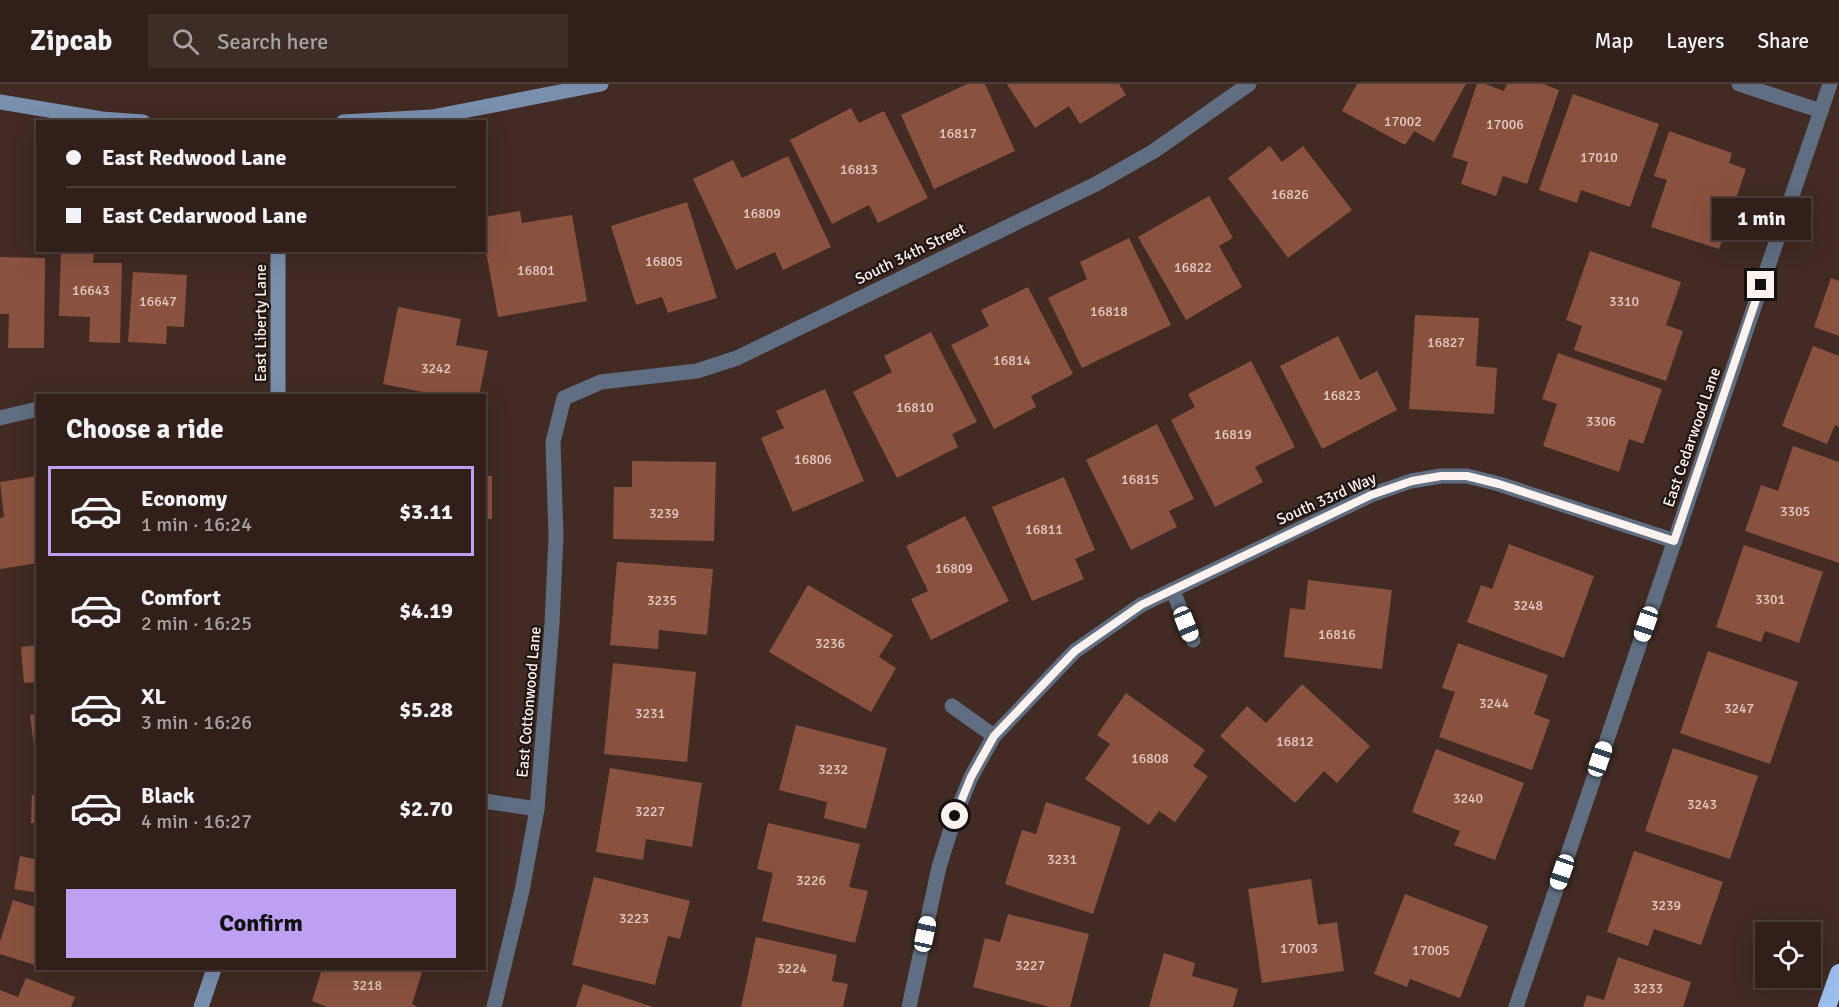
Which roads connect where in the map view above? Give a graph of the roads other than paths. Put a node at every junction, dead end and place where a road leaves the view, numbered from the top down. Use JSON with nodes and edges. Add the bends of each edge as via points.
{"nodes":[{"id":1,"x":601,"y":84,"type":"edge"},
{"id":2,"x":1249,"y":84,"type":"edge"},
{"id":3,"x":1740,"y":84,"type":"edge"},
{"id":4,"x":1830,"y":84,"type":"edge"},
{"id":5,"x":0,"y":102,"type":"edge"},
{"id":6,"x":1821,"y":111,"type":"junction"},
{"id":7,"x":116,"y":120,"type":"edge"},
{"id":8,"x":379,"y":120,"type":"edge"},
{"id":9,"x":278,"y":252,"type":"edge"},
{"id":10,"x":278,"y":394,"type":"edge"},
{"id":11,"x":564,"y":398,"type":"joint"},
{"id":12,"x":36,"y":409,"type":"edge"},
{"id":13,"x":0,"y":417,"type":"edge"},
{"id":14,"x":1674,"y":541,"type":"junction"},
{"id":15,"x":1173,"y":591,"type":"junction"},
{"id":16,"x":1193,"y":640,"type":"dead end"},
{"id":17,"x":952,"y":706,"type":"dead end"},
{"id":18,"x":994,"y":736,"type":"junction"},
{"id":19,"x":486,"y":801,"type":"edge"},
{"id":20,"x":537,"y":809,"type":"junction"},
{"id":21,"x":214,"y":970,"type":"edge"},
{"id":22,"x":1839,"y":973,"type":"edge"},
{"id":23,"x":201,"y":1007,"type":"edge"},
{"id":24,"x":494,"y":1007,"type":"edge"},
{"id":25,"x":909,"y":1007,"type":"edge"},
{"id":26,"x":1516,"y":1007,"type":"edge"},
{"id":27,"x":1827,"y":1007,"type":"edge"}],
"edges":[{"from":1,"to":8,"type":"street","via":[[432,117]]},
{"from":2,"to":11,"type":"street","name":"South 34th Street","via":[[1154,151],[1096,184],[737,358],[697,371],[601,382]]},
{"from":3,"to":6,"type":"street"},
{"from":4,"to":6,"type":"street","name":"East Cedarwood Lane"},
{"from":5,"to":7,"type":"street"},
{"from":6,"to":14,"type":"street","name":"East Cedarwood Lane"},
{"from":9,"to":10,"type":"street","name":"East Liberty Lane"},
{"from":11,"to":20,"type":"street","name":"East Cottonwood Lane","via":[[553,442],[556,537]]},
{"from":12,"to":13,"type":"street"},
{"from":14,"to":15,"type":"street","name":"South 33rd Way","via":[[1499,484],[1467,476],[1441,476],[1371,495]]},
{"from":14,"to":26,"type":"street","name":"East Cedarwood Lane"},
{"from":15,"to":16,"type":"street"},
{"from":15,"to":18,"type":"street","name":"South 33rd Way","via":[[1141,605],[1075,651]]},
{"from":17,"to":18,"type":"street"},
{"from":18,"to":25,"type":"street","name":"South 33rd Way","via":[[971,777],[939,867]]},
{"from":19,"to":20,"type":"street"},
{"from":20,"to":24,"type":"street","name":"East Cottonwood Lane"},
{"from":21,"to":23,"type":"street"},
{"from":22,"to":27,"type":"highway"}]}
